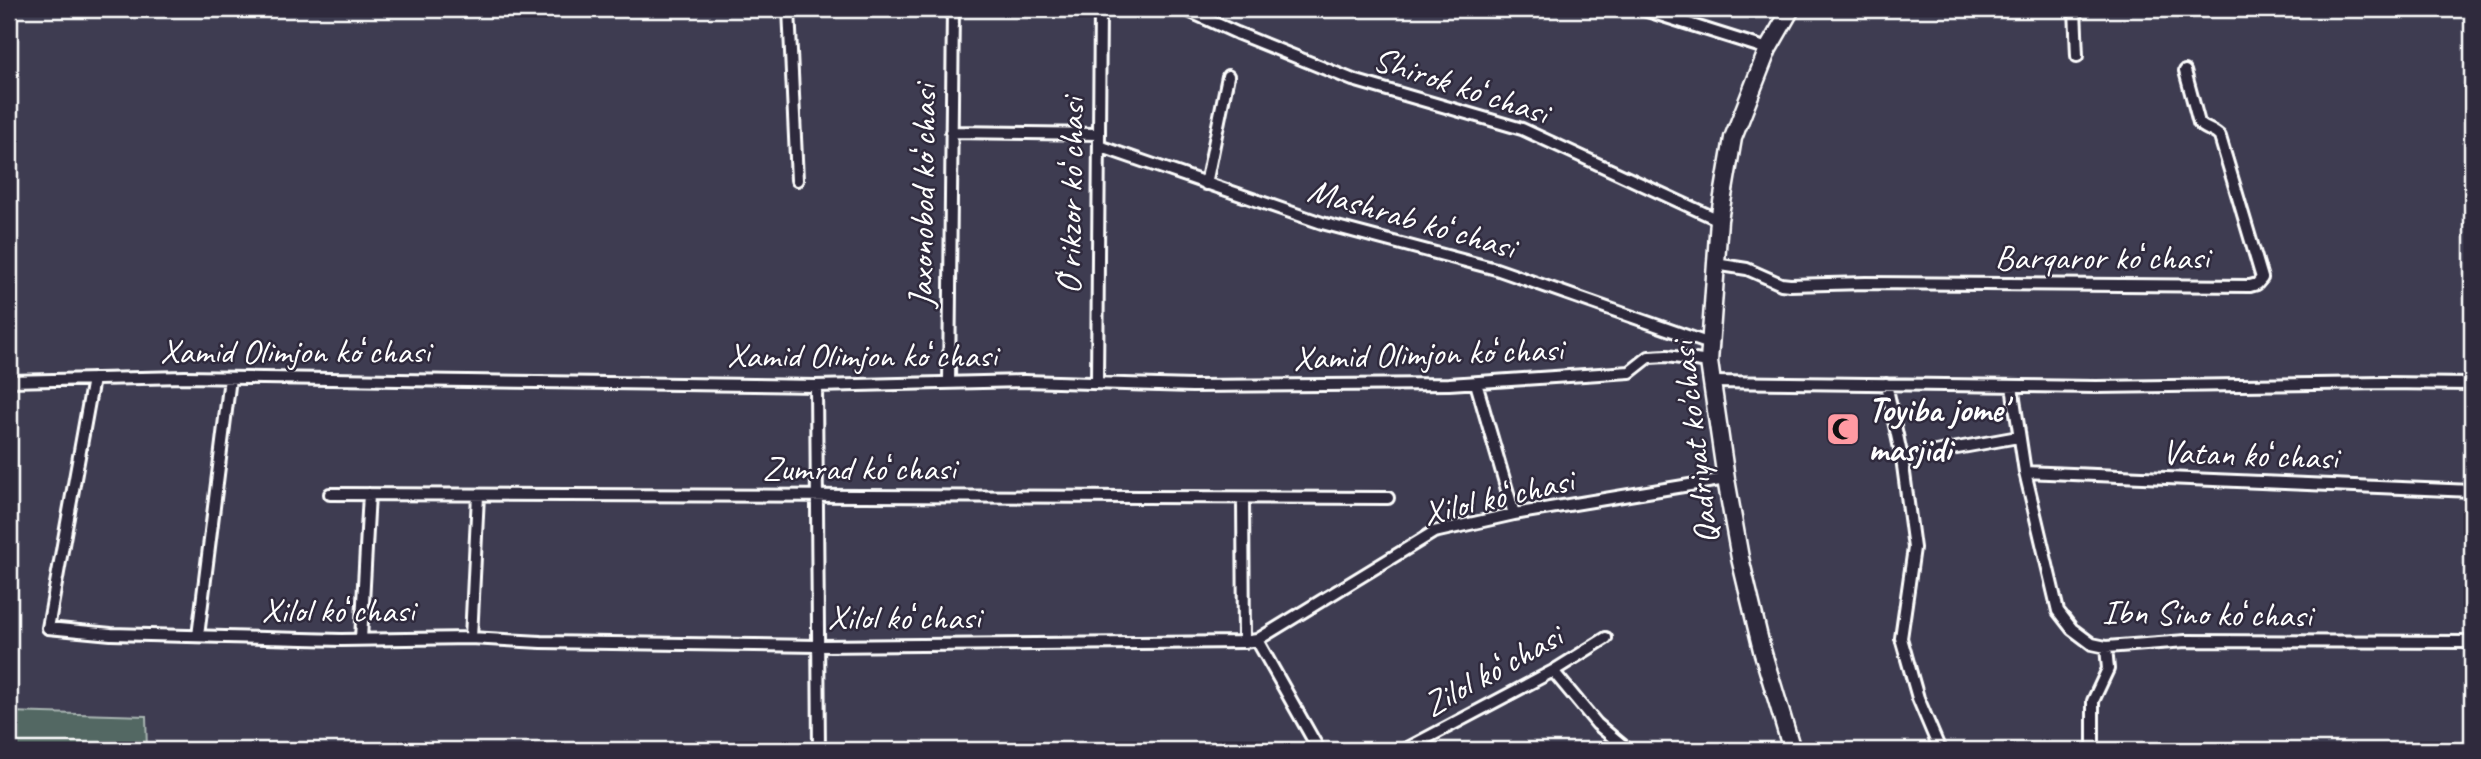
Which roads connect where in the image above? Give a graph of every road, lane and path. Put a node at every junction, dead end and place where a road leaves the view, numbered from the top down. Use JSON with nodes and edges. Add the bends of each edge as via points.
{"nodes":[{"id":1,"x":789,"y":9,"type":"edge"},
{"id":2,"x":953,"y":9,"type":"edge"},
{"id":3,"x":1100,"y":9,"type":"edge"},
{"id":4,"x":1184,"y":9,"type":"edge"},
{"id":5,"x":1641,"y":9,"type":"edge"},
{"id":6,"x":1791,"y":9,"type":"edge"},
{"id":7,"x":2075,"y":9,"type":"edge"},
{"id":8,"x":1768,"y":49,"type":"junction"},
{"id":9,"x":2077,"y":56,"type":"dead end"},
{"id":10,"x":2185,"y":71,"type":"dead end"},
{"id":11,"x":1228,"y":76,"type":"dead end"},
{"id":12,"x":951,"y":132,"type":"junction"},
{"id":13,"x":1099,"y":140,"type":"junction"},
{"id":14,"x":797,"y":180,"type":"dead end"},
{"id":15,"x":1206,"y":184,"type":"junction"},
{"id":16,"x":1719,"y":220,"type":"junction"},
{"id":17,"x":1715,"y":264,"type":"junction"},
{"id":18,"x":1710,"y":344,"type":"junction"},
{"id":19,"x":1709,"y":362,"type":"junction"},
{"id":20,"x":230,"y":377,"type":"junction"},
{"id":21,"x":93,"y":379,"type":"junction"},
{"id":22,"x":9,"y":381,"type":"edge"},
{"id":23,"x":1711,"y":382,"type":"junction"},
{"id":24,"x":949,"y":383,"type":"junction"},
{"id":25,"x":1097,"y":383,"type":"junction"},
{"id":26,"x":1476,"y":383,"type":"junction"},
{"id":27,"x":1886,"y":384,"type":"junction"},
{"id":28,"x":2472,"y":384,"type":"edge"},
{"id":29,"x":816,"y":386,"type":"junction"},
{"id":30,"x":2012,"y":386,"type":"junction"},
{"id":31,"x":2018,"y":438,"type":"junction"},
{"id":32,"x":1902,"y":458,"type":"junction"},
{"id":33,"x":2025,"y":472,"type":"junction"},
{"id":34,"x":1726,"y":479,"type":"junction"},
{"id":35,"x":2472,"y":491,"type":"edge"},
{"id":36,"x":330,"y":494,"type":"dead end"},
{"id":37,"x":369,"y":494,"type":"junction"},
{"id":38,"x":478,"y":495,"type":"junction"},
{"id":39,"x":817,"y":496,"type":"junction"},
{"id":40,"x":1243,"y":498,"type":"junction"},
{"id":41,"x":1388,"y":498,"type":"dead end"},
{"id":42,"x":1514,"y":514,"type":"junction"},
{"id":43,"x":198,"y":636,"type":"junction"},
{"id":44,"x":471,"y":638,"type":"junction"},
{"id":45,"x":1606,"y":638,"type":"dead end"},
{"id":46,"x":361,"y":639,"type":"junction"},
{"id":47,"x":1257,"y":640,"type":"junction"},
{"id":48,"x":1244,"y":642,"type":"junction"},
{"id":49,"x":2472,"y":642,"type":"edge"},
{"id":50,"x":818,"y":646,"type":"junction"},
{"id":51,"x":2106,"y":647,"type":"junction"},
{"id":52,"x":1553,"y":671,"type":"junction"},
{"id":53,"x":819,"y":750,"type":"edge"},
{"id":54,"x":1319,"y":750,"type":"edge"},
{"id":55,"x":1404,"y":750,"type":"edge"},
{"id":56,"x":1628,"y":750,"type":"edge"},
{"id":57,"x":1792,"y":750,"type":"edge"},
{"id":58,"x":1940,"y":750,"type":"edge"},
{"id":59,"x":2093,"y":750,"type":"edge"}],
"edges":[{"from":1,"to":14,"type":"street"},
{"from":2,"to":12,"type":"street","name":"Jaxonobod koʻchasi"},
{"from":3,"to":13,"type":"street","name":"Oʻrikzor koʻchasi"},
{"from":4,"to":16,"type":"street","name":"Shirok koʻchasi","via":[[1353,80],[1521,128]]},
{"from":5,"to":8,"type":"street"},
{"from":6,"to":8,"type":"street","name":"Qadriyat ko'chasi"},
{"from":7,"to":9,"type":"street"},
{"from":8,"to":16,"type":"street","name":"Qadriyat ko'chasi","via":[[1733,138]]},
{"from":10,"to":17,"type":"street","name":"Barqaror koʻchasi","via":[[2199,123],[2220,137],[2262,278],[2257,284],[1790,285],[1747,269]]},
{"from":11,"to":15,"type":"street"},
{"from":12,"to":13,"type":"street","name":"Mashrab koʻchasi"},
{"from":12,"to":24,"type":"street","name":"Jaxonobod koʻchasi"},
{"from":13,"to":15,"type":"street","name":"Mashrab koʻchasi"},
{"from":13,"to":25,"type":"street","name":"Oʻrikzor koʻchasi"},
{"from":15,"to":18,"type":"street","name":"Mashrab koʻchasi","via":[[1322,223],[1496,269]]},
{"from":16,"to":17,"type":"street","name":"Qadriyat ko'chasi"},
{"from":17,"to":18,"type":"street","name":"Qadriyat ko'chasi"},
{"from":18,"to":19,"type":"street","name":"Qadriyat ko'chasi"},
{"from":19,"to":23,"type":"street","name":"Qadriyat ko'chasi"},
{"from":19,"to":26,"type":"street","name":"Xamid Olimjon koʻchasi","via":[[1667,355],[1649,357],[1630,372]]},
{"from":20,"to":21,"type":"street","name":"Xamid Olimjon koʻchasi"},
{"from":20,"to":29,"type":"street","name":"Xamid Olimjon koʻchasi"},
{"from":20,"to":43,"type":"street"},
{"from":21,"to":22,"type":"street","name":"Xamid Olimjon koʻchasi"},
{"from":21,"to":43,"type":"street","name":"Xilol koʻchasi","via":[[48,628]]},
{"from":23,"to":27,"type":"street"},
{"from":23,"to":34,"type":"street","name":"Qadriyat ko'chasi"},
{"from":24,"to":25,"type":"street","name":"Xamid Olimjon koʻchasi"},
{"from":24,"to":29,"type":"street","name":"Xamid Olimjon koʻchasi"},
{"from":25,"to":26,"type":"street","name":"Xamid Olimjon koʻchasi"},
{"from":26,"to":42,"type":"street"},
{"from":27,"to":30,"type":"street"},
{"from":27,"to":32,"type":"street"},
{"from":28,"to":30,"type":"street"},
{"from":29,"to":39,"type":"street"},
{"from":30,"to":31,"type":"street","name":"Ibn Sino koʻchasi"},
{"from":31,"to":32,"type":"street"},
{"from":31,"to":33,"type":"street","name":"Ibn Sino koʻchasi"},
{"from":32,"to":58,"type":"street","via":[[1914,548],[1901,638],[1918,698]]},
{"from":33,"to":35,"type":"street","name":"Vatan koʻchasi"},
{"from":33,"to":51,"type":"street","name":"Ibn Sino koʻchasi","via":[[2059,611],[2072,629],[2092,644]]},
{"from":34,"to":42,"type":"street","name":"Xilol koʻchasi"},
{"from":34,"to":57,"type":"street","name":"Qadriyat ko'chasi","via":[[1762,650]]},
{"from":36,"to":37,"type":"street","name":"Zumrad koʻchasi"},
{"from":37,"to":38,"type":"street","name":"Zumrad koʻchasi"},
{"from":37,"to":46,"type":"street"},
{"from":38,"to":39,"type":"street","name":"Zumrad koʻchasi"},
{"from":38,"to":44,"type":"street"},
{"from":39,"to":40,"type":"street","name":"Zumrad koʻchasi"},
{"from":39,"to":50,"type":"street"},
{"from":40,"to":41,"type":"street","name":"Zumrad koʻchasi"},
{"from":40,"to":48,"type":"street"},
{"from":42,"to":47,"type":"street","name":"Xilol koʻchasi","via":[[1434,532]]},
{"from":43,"to":46,"type":"street","name":"Xilol koʻchasi"},
{"from":44,"to":46,"type":"street","name":"Xilol koʻchasi"},
{"from":44,"to":50,"type":"street","name":"Xilol koʻchasi"},
{"from":45,"to":52,"type":"street","name":"Zilol koʻchasi"},
{"from":47,"to":48,"type":"street","name":"Xilol koʻchasi"},
{"from":47,"to":54,"type":"street"},
{"from":48,"to":50,"type":"street","name":"Xilol koʻchasi"},
{"from":49,"to":51,"type":"street","name":"Ibn Sino koʻchasi","via":[[2186,641]]},
{"from":50,"to":53,"type":"street"},
{"from":51,"to":59,"type":"street","via":[[2108,669],[2093,701]]},
{"from":52,"to":55,"type":"street","name":"Zilol koʻchasi"},
{"from":52,"to":56,"type":"street","via":[[1597,724]]}]}
